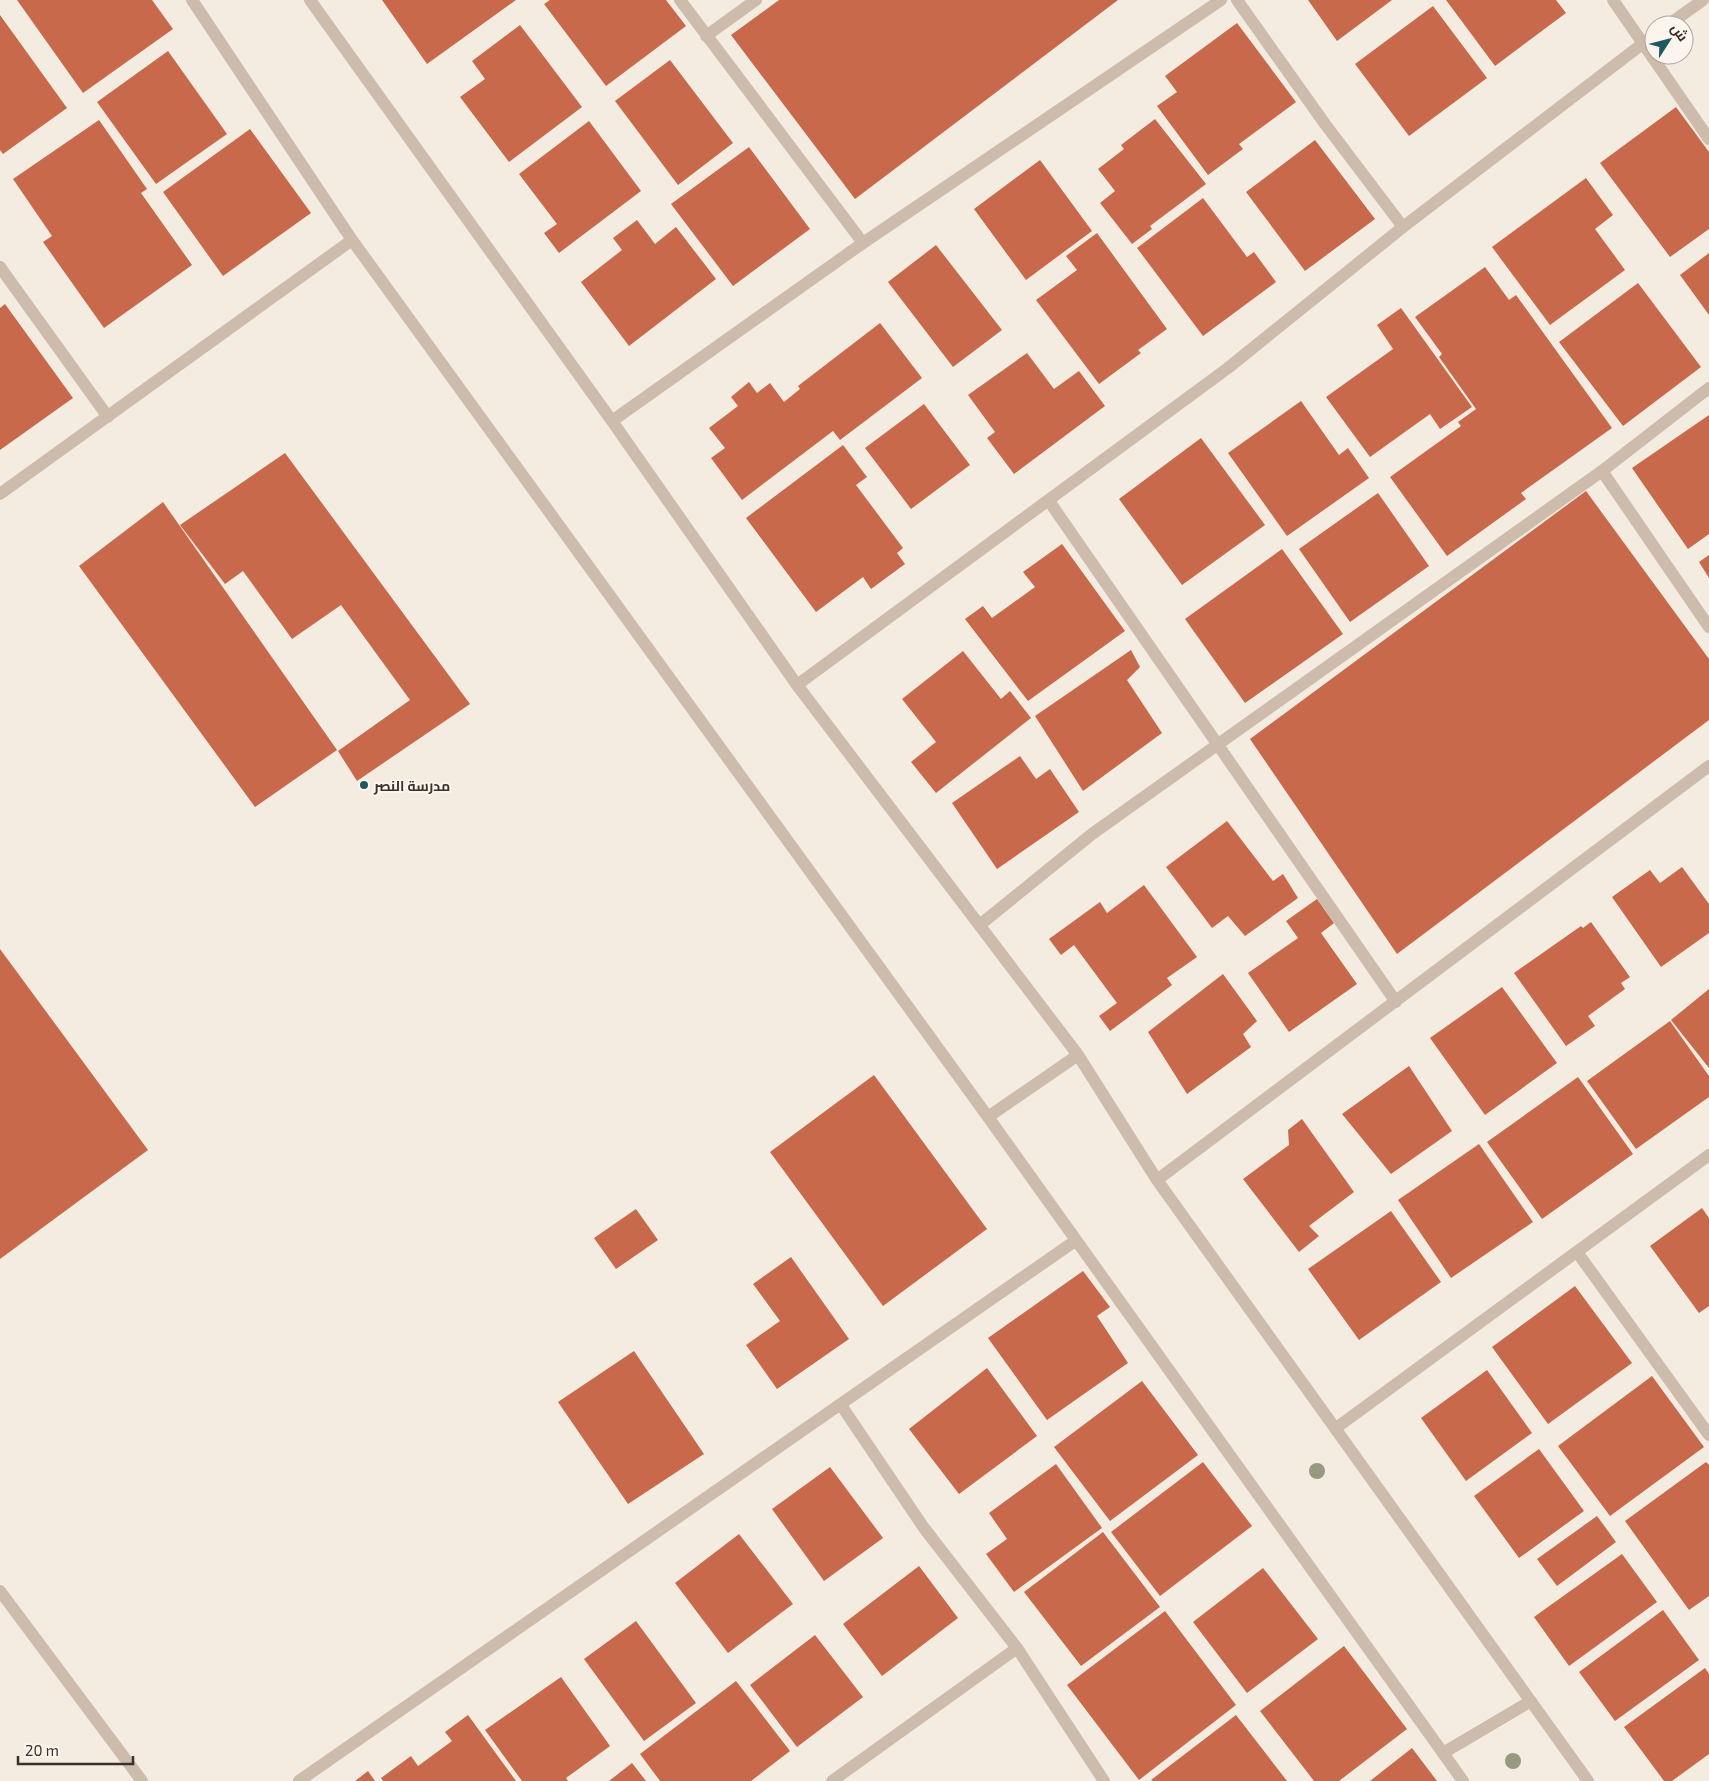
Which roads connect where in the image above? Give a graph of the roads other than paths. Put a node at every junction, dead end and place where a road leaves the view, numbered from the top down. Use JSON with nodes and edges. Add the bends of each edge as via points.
{"nodes":[{"id":1,"x":192,"y":0,"type":"edge"},
{"id":2,"x":310,"y":0,"type":"edge"},
{"id":3,"x":680,"y":0,"type":"edge"},
{"id":4,"x":756,"y":0,"type":"edge"},
{"id":5,"x":1220,"y":0,"type":"edge"},
{"id":6,"x":1237,"y":0,"type":"edge"},
{"id":7,"x":1613,"y":0,"type":"edge"},
{"id":8,"x":1703,"y":0,"type":"edge"},
{"id":9,"x":1682,"y":15,"type":"edge"},
{"id":10,"x":706,"y":36,"type":"junction"},
{"id":11,"x":1643,"y":42,"type":"junction"},
{"id":12,"x":1709,"y":139,"type":"edge"},
{"id":13,"x":1403,"y":227,"type":"junction"},
{"id":14,"x":352,"y":240,"type":"junction"},
{"id":15,"x":863,"y":243,"type":"junction"},
{"id":16,"x":0,"y":267,"type":"edge"},
{"id":17,"x":1709,"y":388,"type":"edge"},
{"id":18,"x":108,"y":417,"type":"junction"},
{"id":19,"x":612,"y":421,"type":"junction"},
{"id":20,"x":1602,"y":471,"type":"junction"},
{"id":21,"x":0,"y":494,"type":"edge"},
{"id":22,"x":1049,"y":501,"type":"junction"},
{"id":23,"x":1709,"y":627,"type":"edge"},
{"id":24,"x":797,"y":685,"type":"junction"},
{"id":25,"x":1219,"y":743,"type":"junction"},
{"id":26,"x":1709,"y":766,"type":"edge"},
{"id":27,"x":981,"y":924,"type":"junction"},
{"id":28,"x":1396,"y":1002,"type":"junction"},
{"id":29,"x":1078,"y":1055,"type":"junction"},
{"id":30,"x":988,"y":1118,"type":"junction"},
{"id":31,"x":1709,"y":1156,"type":"edge"},
{"id":32,"x":1157,"y":1180,"type":"junction"},
{"id":33,"x":1075,"y":1241,"type":"junction"},
{"id":34,"x":1576,"y":1252,"type":"junction"},
{"id":35,"x":841,"y":1405,"type":"junction"},
{"id":36,"x":1336,"y":1428,"type":"junction"},
{"id":37,"x":1709,"y":1435,"type":"edge"},
{"id":38,"x":0,"y":1591,"type":"edge"},
{"id":39,"x":1017,"y":1648,"type":"junction"},
{"id":40,"x":1531,"y":1701,"type":"junction"},
{"id":41,"x":1443,"y":1753,"type":"junction"},
{"id":42,"x":142,"y":1781,"type":"edge"},
{"id":43,"x":299,"y":1781,"type":"edge"},
{"id":44,"x":832,"y":1781,"type":"edge"},
{"id":45,"x":1104,"y":1781,"type":"edge"},
{"id":46,"x":1463,"y":1781,"type":"edge"},
{"id":47,"x":1588,"y":1781,"type":"edge"}],
"edges":[{"from":1,"to":14,"type":"street"},
{"from":2,"to":19,"type":"street"},
{"from":3,"to":10,"type":"street"},
{"from":4,"to":10,"type":"street"},
{"from":5,"to":15,"type":"street"},
{"from":6,"to":13,"type":"street"},
{"from":7,"to":11,"type":"street"},
{"from":8,"to":9,"type":"street"},
{"from":10,"to":15,"type":"street"},
{"from":11,"to":12,"type":"street"},
{"from":11,"to":13,"type":"street"},
{"from":13,"to":22,"type":"street","via":[[1228,368]]},
{"from":14,"to":18,"type":"street"},
{"from":14,"to":30,"type":"street"},
{"from":15,"to":19,"type":"street"},
{"from":16,"to":18,"type":"street"},
{"from":17,"to":20,"type":"street"},
{"from":18,"to":21,"type":"street"},
{"from":19,"to":24,"type":"street"},
{"from":20,"to":23,"type":"street"},
{"from":20,"to":25,"type":"street"},
{"from":22,"to":24,"type":"street"},
{"from":22,"to":25,"type":"street"},
{"from":24,"to":27,"type":"street"},
{"from":25,"to":27,"type":"street","via":[[1092,834]]},
{"from":25,"to":28,"type":"street"},
{"from":26,"to":28,"type":"street"},
{"from":27,"to":29,"type":"street"},
{"from":28,"to":32,"type":"street"},
{"from":29,"to":30,"type":"street"},
{"from":29,"to":32,"type":"street"},
{"from":30,"to":33,"type":"street"},
{"from":31,"to":34,"type":"street"},
{"from":32,"to":36,"type":"street"},
{"from":33,"to":35,"type":"street"},
{"from":33,"to":41,"type":"street"},
{"from":34,"to":36,"type":"street"},
{"from":34,"to":37,"type":"street"},
{"from":35,"to":39,"type":"street","via":[[924,1528]]},
{"from":35,"to":43,"type":"street"},
{"from":36,"to":40,"type":"street"},
{"from":38,"to":42,"type":"street"},
{"from":39,"to":44,"type":"street"},
{"from":39,"to":45,"type":"street"},
{"from":40,"to":41,"type":"street"},
{"from":40,"to":47,"type":"street"},
{"from":41,"to":46,"type":"street"}]}
